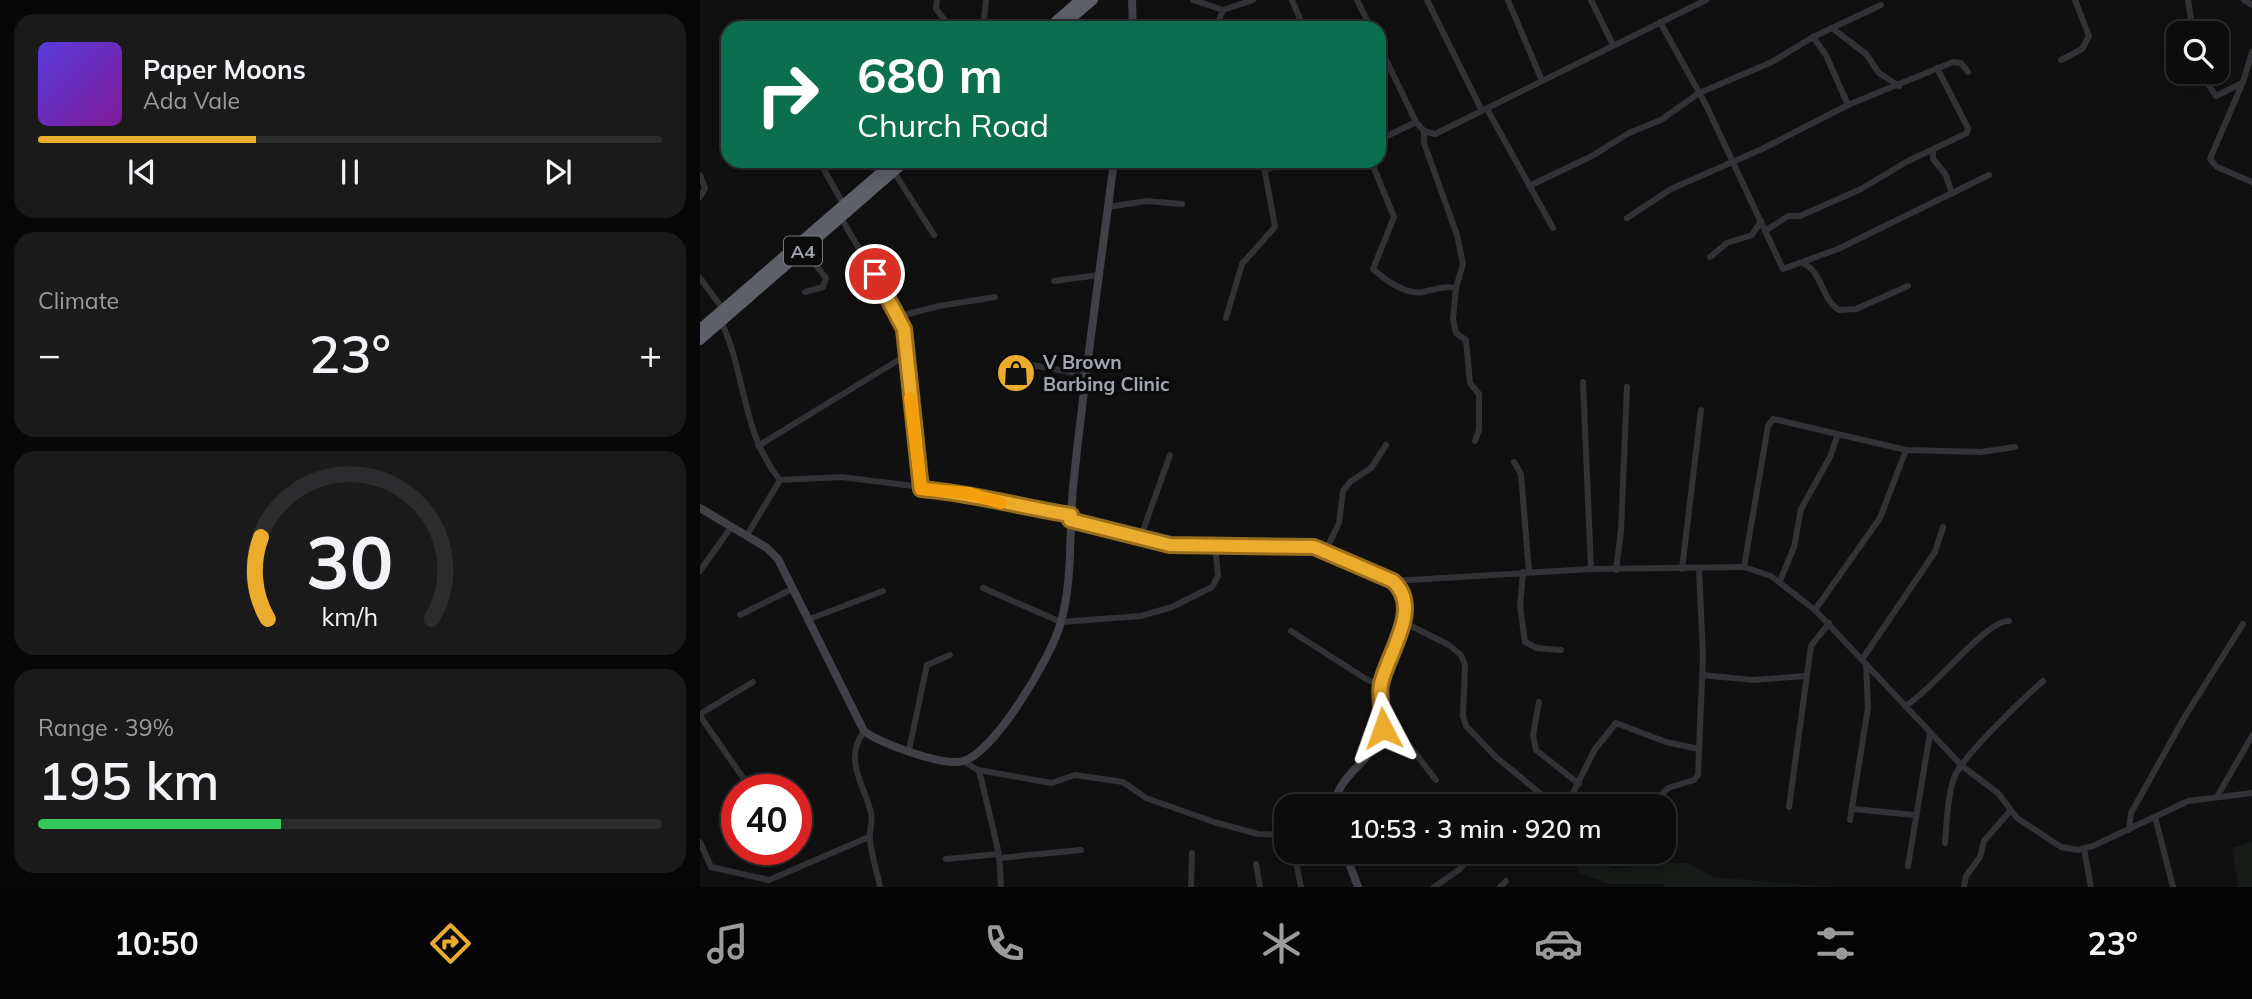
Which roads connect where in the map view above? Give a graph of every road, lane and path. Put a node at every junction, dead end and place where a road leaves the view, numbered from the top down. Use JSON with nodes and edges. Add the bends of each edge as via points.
{"nodes":[{"id":1,"x":937,"y":0,"type":"edge"},
{"id":2,"x":986,"y":0,"type":"edge"},
{"id":3,"x":1080,"y":0,"type":"edge"},
{"id":4,"x":1093,"y":0,"type":"edge"},
{"id":5,"x":1132,"y":0,"type":"edge"},
{"id":6,"x":1192,"y":0,"type":"edge"},
{"id":7,"x":1253,"y":0,"type":"edge"},
{"id":8,"x":1292,"y":0,"type":"edge"},
{"id":9,"x":1357,"y":0,"type":"edge"},
{"id":10,"x":1427,"y":0,"type":"edge"},
{"id":11,"x":1508,"y":0,"type":"edge"},
{"id":12,"x":1591,"y":0,"type":"edge"},
{"id":13,"x":1706,"y":0,"type":"edge"},
{"id":14,"x":2075,"y":0,"type":"edge"},
{"id":15,"x":2198,"y":0,"type":"edge"},
{"id":16,"x":2244,"y":0,"type":"edge"},
{"id":17,"x":2188,"y":1,"type":"edge"},
{"id":18,"x":1881,"y":5,"type":"dead end"},
{"id":19,"x":2252,"y":5,"type":"edge"},
{"id":20,"x":1223,"y":10,"type":"junction"},
{"id":21,"x":945,"y":21,"type":"edge"},
{"id":22,"x":984,"y":21,"type":"edge"},
{"id":23,"x":1056,"y":21,"type":"edge"},
{"id":24,"x":1068,"y":21,"type":"edge"},
{"id":25,"x":1133,"y":21,"type":"edge"},
{"id":26,"x":1219,"y":21,"type":"edge"},
{"id":27,"x":1301,"y":21,"type":"edge"},
{"id":28,"x":1368,"y":21,"type":"edge"},
{"id":29,"x":2191,"y":21,"type":"edge"},
{"id":30,"x":1660,"y":22,"type":"junction"},
{"id":31,"x":1832,"y":28,"type":"junction"},
{"id":32,"x":1813,"y":37,"type":"junction"},
{"id":33,"x":1613,"y":45,"type":"junction"},
{"id":34,"x":2252,"y":51,"type":"edge"},
{"id":35,"x":1386,"y":60,"type":"edge"},
{"id":36,"x":2061,"y":60,"type":"dead end"},
{"id":37,"x":1937,"y":68,"type":"junction"},
{"id":38,"x":1968,"y":72,"type":"dead end"},
{"id":39,"x":1542,"y":81,"type":"junction"},
{"id":40,"x":2242,"y":83,"type":"junction"},
{"id":41,"x":2208,"y":84,"type":"edge"},
{"id":42,"x":1899,"y":86,"type":"junction"},
{"id":43,"x":1699,"y":93,"type":"junction"},
{"id":44,"x":1848,"y":105,"type":"junction"},
{"id":45,"x":1485,"y":110,"type":"junction"},
{"id":46,"x":1416,"y":122,"type":"junction"},
{"id":47,"x":1424,"y":131,"type":"junction"},
{"id":48,"x":1386,"y":137,"type":"edge"},
{"id":49,"x":1933,"y":151,"type":"junction"},
{"id":50,"x":1734,"y":162,"type":"junction"},
{"id":51,"x":823,"y":168,"type":"edge"},
{"id":52,"x":893,"y":168,"type":"edge"},
{"id":53,"x":893,"y":168,"type":"edge"},
{"id":54,"x":895,"y":168,"type":"edge"},
{"id":55,"x":1113,"y":168,"type":"edge"},
{"id":56,"x":1271,"y":168,"type":"edge"},
{"id":57,"x":1374,"y":168,"type":"edge"},
{"id":58,"x":1265,"y":170,"type":"joint"},
{"id":59,"x":700,"y":175,"type":"edge"},
{"id":60,"x":1989,"y":175,"type":"dead end"},
{"id":61,"x":2252,"y":182,"type":"edge"},
{"id":62,"x":1529,"y":186,"type":"junction"},
{"id":63,"x":1952,"y":194,"type":"junction"},
{"id":64,"x":700,"y":197,"type":"edge"},
{"id":65,"x":1182,"y":204,"type":"dead end"},
{"id":66,"x":844,"y":205,"type":"junction"},
{"id":67,"x":1108,"y":207,"type":"junction"},
{"id":68,"x":841,"y":218,"type":"junction"},
{"id":69,"x":1627,"y":218,"type":"dead end"},
{"id":70,"x":1761,"y":220,"type":"junction"},
{"id":71,"x":1553,"y":228,"type":"dead end"},
{"id":72,"x":1765,"y":231,"type":"junction"},
{"id":73,"x":934,"y":235,"type":"dead end"},
{"id":74,"x":804,"y":250,"type":"junction"},
{"id":75,"x":1710,"y":257,"type":"dead end"},
{"id":76,"x":1803,"y":263,"type":"junction"},
{"id":77,"x":1099,"y":275,"type":"junction"},
{"id":78,"x":700,"y":278,"type":"edge"},
{"id":79,"x":1054,"y":281,"type":"dead end"},
{"id":80,"x":1908,"y":286,"type":"dead end"},
{"id":81,"x":1456,"y":288,"type":"junction"},
{"id":82,"x":805,"y":292,"type":"dead end"},
{"id":83,"x":995,"y":297,"type":"dead end"},
{"id":84,"x":723,"y":309,"type":"junction"},
{"id":85,"x":900,"y":316,"type":"junction"},
{"id":86,"x":1226,"y":318,"type":"dead end"},
{"id":87,"x":721,"y":321,"type":"junction"},
{"id":88,"x":700,"y":330,"type":"edge"},
{"id":89,"x":700,"y":340,"type":"edge"},
{"id":90,"x":905,"y":356,"type":"junction"},
{"id":91,"x":1004,"y":360,"type":"dead end"},
{"id":92,"x":1087,"y":375,"type":"junction"},
{"id":93,"x":1583,"y":382,"type":"dead end"},
{"id":94,"x":1627,"y":387,"type":"dead end"},
{"id":95,"x":1701,"y":410,"type":"dead end"},
{"id":96,"x":1838,"y":434,"type":"junction"},
{"id":97,"x":1475,"y":441,"type":"dead end"},
{"id":98,"x":1386,"y":445,"type":"dead end"},
{"id":99,"x":758,"y":446,"type":"junction"},
{"id":100,"x":2015,"y":447,"type":"dead end"},
{"id":101,"x":1906,"y":450,"type":"junction"},
{"id":102,"x":1170,"y":455,"type":"dead end"},
{"id":103,"x":1514,"y":462,"type":"dead end"},
{"id":104,"x":780,"y":480,"type":"junction"},
{"id":105,"x":921,"y":489,"type":"junction"},
{"id":106,"x":700,"y":508,"type":"edge"},
{"id":107,"x":1071,"y":518,"type":"junction"},
{"id":108,"x":732,"y":526,"type":"junction"},
{"id":109,"x":1943,"y":527,"type":"dead end"},
{"id":110,"x":747,"y":535,"type":"junction"},
{"id":111,"x":1140,"y":539,"type":"junction"},
{"id":112,"x":1215,"y":545,"type":"junction"},
{"id":113,"x":1325,"y":550,"type":"junction"},
{"id":114,"x":1744,"y":567,"type":"junction"},
{"id":115,"x":1591,"y":569,"type":"junction"},
{"id":116,"x":1682,"y":569,"type":"junction"},
{"id":117,"x":1699,"y":569,"type":"junction"},
{"id":118,"x":1616,"y":570,"type":"junction"},
{"id":119,"x":700,"y":571,"type":"edge"},
{"id":120,"x":1526,"y":572,"type":"junction"},
{"id":121,"x":1393,"y":581,"type":"junction"},
{"id":122,"x":1780,"y":581,"type":"junction"},
{"id":123,"x":983,"y":588,"type":"dead end"},
{"id":124,"x":792,"y":589,"type":"junction"},
{"id":125,"x":883,"y":591,"type":"dead end"},
{"id":126,"x":1815,"y":610,"type":"junction"},
{"id":127,"x":740,"y":615,"type":"dead end"},
{"id":128,"x":807,"y":620,"type":"junction"},
{"id":129,"x":2009,"y":621,"type":"dead end"},
{"id":130,"x":1061,"y":622,"type":"junction"},
{"id":131,"x":1403,"y":622,"type":"junction"},
{"id":132,"x":1829,"y":624,"type":"junction"},
{"id":133,"x":2243,"y":624,"type":"dead end"},
{"id":134,"x":1291,"y":631,"type":"dead end"},
{"id":135,"x":1561,"y":650,"type":"dead end"},
{"id":136,"x":950,"y":655,"type":"dead end"},
{"id":137,"x":1865,"y":660,"type":"junction"},
{"id":138,"x":1702,"y":675,"type":"junction"},
{"id":139,"x":1805,"y":676,"type":"junction"},
{"id":140,"x":2043,"y":681,"type":"dead end"},
{"id":141,"x":753,"y":682,"type":"dead end"},
{"id":142,"x":1380,"y":685,"type":"junction"},
{"id":143,"x":1539,"y":702,"type":"dead end"},
{"id":144,"x":1905,"y":706,"type":"junction"},
{"id":145,"x":700,"y":715,"type":"edge"},
{"id":146,"x":1383,"y":721,"type":"junction"},
{"id":147,"x":864,"y":731,"type":"junction"},
{"id":148,"x":1930,"y":733,"type":"junction"},
{"id":149,"x":2252,"y":736,"type":"edge"},
{"id":150,"x":1699,"y":749,"type":"junction"},
{"id":151,"x":909,"y":750,"type":"junction"},
{"id":152,"x":2242,"y":753,"type":"junction"},
{"id":153,"x":2252,"y":755,"type":"edge"},
{"id":154,"x":963,"y":761,"type":"junction"},
{"id":155,"x":1962,"y":766,"type":"junction"},
{"id":156,"x":978,"y":770,"type":"junction"},
{"id":157,"x":741,"y":774,"type":"edge"},
{"id":158,"x":1436,"y":780,"type":"dead end"},
{"id":159,"x":1579,"y":784,"type":"junction"},
{"id":160,"x":2252,"y":793,"type":"edge"},
{"id":161,"x":1337,"y":794,"type":"edge"},
{"id":162,"x":1541,"y":794,"type":"edge"},
{"id":163,"x":1573,"y":794,"type":"edge"},
{"id":164,"x":1662,"y":794,"type":"edge"},
{"id":165,"x":2218,"y":795,"type":"junction"},
{"id":166,"x":1789,"y":807,"type":"dead end"},
{"id":167,"x":1853,"y":809,"type":"junction"},
{"id":168,"x":2010,"y":811,"type":"junction"},
{"id":169,"x":1915,"y":815,"type":"junction"},
{"id":170,"x":2155,"y":817,"type":"junction"},
{"id":171,"x":1850,"y":820,"type":"dead end"},
{"id":172,"x":2129,"y":830,"type":"junction"},
{"id":173,"x":1274,"y":835,"type":"edge"},
{"id":174,"x":869,"y":837,"type":"junction"},
{"id":175,"x":700,"y":842,"type":"edge"},
{"id":176,"x":1945,"y":843,"type":"dead end"},
{"id":177,"x":2084,"y":849,"type":"junction"},
{"id":178,"x":1081,"y":850,"type":"dead end"},
{"id":179,"x":1192,"y":853,"type":"dead end"},
{"id":180,"x":999,"y":856,"type":"junction"},
{"id":181,"x":946,"y":859,"type":"dead end"},
{"id":182,"x":1256,"y":864,"type":"dead end"},
{"id":183,"x":1296,"y":864,"type":"edge"},
{"id":184,"x":1349,"y":864,"type":"edge"},
{"id":185,"x":1464,"y":864,"type":"edge"},
{"id":186,"x":1908,"y":866,"type":"dead end"},
{"id":187,"x":1506,"y":881,"type":"dead end"},
{"id":188,"x":880,"y":887,"type":"edge"},
{"id":189,"x":1001,"y":887,"type":"edge"},
{"id":190,"x":1191,"y":887,"type":"edge"},
{"id":191,"x":1260,"y":887,"type":"edge"},
{"id":192,"x":1301,"y":887,"type":"edge"},
{"id":193,"x":1358,"y":887,"type":"edge"},
{"id":194,"x":1434,"y":887,"type":"edge"},
{"id":195,"x":1500,"y":887,"type":"edge"},
{"id":196,"x":1964,"y":887,"type":"edge"},
{"id":197,"x":2091,"y":887,"type":"edge"},
{"id":198,"x":2173,"y":887,"type":"edge"}],
"edges":[{"from":1,"to":21,"type":"street","via":[[936,9]]},
{"from":2,"to":22,"type":"street"},
{"from":3,"to":23,"type":"highway"},
{"from":4,"to":24,"type":"highway"},
{"from":5,"to":25,"type":"street"},
{"from":6,"to":20,"type":"street"},
{"from":7,"to":20,"type":"street"},
{"from":8,"to":27,"type":"street"},
{"from":9,"to":28,"type":"street"},
{"from":10,"to":45,"type":"street"},
{"from":11,"to":39,"type":"street"},
{"from":12,"to":33,"type":"street"},
{"from":13,"to":30,"type":"street"},
{"from":14,"to":36,"type":"street","via":[[2089,36],[2082,49]]},
{"from":15,"to":17,"type":"street"},
{"from":16,"to":19,"type":"street"},
{"from":17,"to":29,"type":"street"},
{"from":18,"to":31,"type":"street"},
{"from":20,"to":26,"type":"street"},
{"from":30,"to":33,"type":"street"},
{"from":30,"to":43,"type":"street"},
{"from":31,"to":32,"type":"street"},
{"from":31,"to":42,"type":"street"},
{"from":32,"to":43,"type":"street","via":[[1772,62]]},
{"from":32,"to":44,"type":"street"},
{"from":33,"to":39,"type":"street"},
{"from":34,"to":40,"type":"street"},
{"from":35,"to":46,"type":"street"},
{"from":37,"to":38,"type":"street","via":[[1958,62]]},
{"from":37,"to":42,"type":"street"},
{"from":37,"to":49,"type":"street","via":[[1968,130]]},
{"from":39,"to":45,"type":"street"},
{"from":40,"to":41,"type":"street","via":[[2216,96]]},
{"from":40,"to":61,"type":"street","via":[[2210,159],[2217,167]]},
{"from":42,"to":44,"type":"street"},
{"from":43,"to":50,"type":"street"},
{"from":43,"to":62,"type":"street","via":[[1668,117]]},
{"from":44,"to":50,"type":"street"},
{"from":45,"to":47,"type":"street","via":[[1436,134]]},
{"from":45,"to":62,"type":"street"},
{"from":46,"to":47,"type":"street"},
{"from":46,"to":48,"type":"street"},
{"from":47,"to":81,"type":"street","via":[[1463,264]]},
{"from":49,"to":63,"type":"street"},
{"from":49,"to":72,"type":"street","via":[[1861,189],[1800,216],[1788,216]]},
{"from":50,"to":69,"type":"street","via":[[1671,189]]},
{"from":50,"to":70,"type":"street"},
{"from":51,"to":66,"type":"street"},
{"from":52,"to":66,"type":"highway","number":"A4"},
{"from":53,"to":68,"type":"highway","number":"A4"},
{"from":54,"to":73,"type":"street"},
{"from":55,"to":67,"type":"street"},
{"from":56,"to":58,"type":"street"},
{"from":57,"to":81,"type":"street","via":[[1394,217],[1373,269],[1411,291]]},
{"from":58,"to":86,"type":"street","via":[[1275,227],[1246,257]]},
{"from":59,"to":64,"type":"street","via":[[705,188]]},
{"from":60,"to":63,"type":"street"},
{"from":62,"to":71,"type":"street"},
{"from":63,"to":76,"type":"street"},
{"from":65,"to":67,"type":"street","via":[[1146,201]]},
{"from":66,"to":84,"type":"highway","number":"A4"},
{"from":67,"to":77,"type":"street"},
{"from":68,"to":74,"type":"highway","number":"A4"},
{"from":68,"to":85,"type":"street"},
{"from":70,"to":72,"type":"street"},
{"from":70,"to":75,"type":"street","via":[[1752,235],[1727,243]]},
{"from":72,"to":76,"type":"street","via":[[1783,269]]},
{"from":74,"to":82,"type":"street","via":[[826,278],[823,287]]},
{"from":74,"to":87,"type":"highway","number":"A4"},
{"from":76,"to":80,"type":"street","via":[[1813,269],[1829,301],[1839,310],[1856,309]]},
{"from":77,"to":79,"type":"street"},
{"from":77,"to":92,"type":"street"},
{"from":78,"to":84,"type":"street"},
{"from":81,"to":97,"type":"street","via":[[1454,326],[1466,340],[1470,383],[1479,394]]},
{"from":83,"to":85,"type":"street"},
{"from":84,"to":88,"type":"highway","number":"A4"},
{"from":85,"to":90,"type":"street"},
{"from":87,"to":89,"type":"highway","number":"A4"},
{"from":87,"to":99,"type":"street","via":[[733,348]]},
{"from":90,"to":99,"type":"street"},
{"from":90,"to":105,"type":"street"},
{"from":91,"to":92,"type":"street"},
{"from":92,"to":107,"type":"street"},
{"from":93,"to":115,"type":"street"},
{"from":94,"to":118,"type":"street"},
{"from":95,"to":116,"type":"street"},
{"from":96,"to":101,"type":"street"},
{"from":96,"to":114,"type":"street","via":[[1776,419],[1769,423]]},
{"from":96,"to":122,"type":"street","via":[[1801,509],[1794,547]]},
{"from":98,"to":113,"type":"street","via":[[1371,468],[1349,482],[1343,492],[1339,523]]},
{"from":99,"to":104,"type":"street"},
{"from":100,"to":101,"type":"street","via":[[1981,452]]},
{"from":101,"to":126,"type":"street","via":[[1881,518]]},
{"from":102,"to":111,"type":"street"},
{"from":103,"to":120,"type":"street","via":[[1521,474]]},
{"from":104,"to":105,"type":"street","via":[[842,477]]},
{"from":104,"to":110,"type":"street"},
{"from":105,"to":107,"type":"street","via":[[969,493]]},
{"from":106,"to":108,"type":"street"},
{"from":107,"to":111,"type":"street"},
{"from":107,"to":130,"type":"street"},
{"from":108,"to":110,"type":"street"},
{"from":108,"to":119,"type":"street"},
{"from":109,"to":137,"type":"street","via":[[1937,550]]},
{"from":110,"to":124,"type":"street","via":[[773,554]]},
{"from":111,"to":112,"type":"street","via":[[1170,545]]},
{"from":112,"to":113,"type":"street","via":[[1288,544]]},
{"from":112,"to":130,"type":"street","via":[[1215,584],[1179,604],[1141,616]]},
{"from":113,"to":121,"type":"street"},
{"from":114,"to":117,"type":"street"},
{"from":114,"to":122,"type":"street"},
{"from":115,"to":118,"type":"street"},
{"from":115,"to":120,"type":"street"},
{"from":116,"to":117,"type":"street"},
{"from":116,"to":118,"type":"street"},
{"from":117,"to":138,"type":"street"},
{"from":120,"to":121,"type":"street"},
{"from":120,"to":135,"type":"street","via":[[1520,606],[1525,642]]},
{"from":121,"to":131,"type":"street","via":[[1404,596]]},
{"from":122,"to":126,"type":"street"},
{"from":123,"to":130,"type":"street"},
{"from":124,"to":127,"type":"street"},
{"from":124,"to":128,"type":"street"},
{"from":125,"to":128,"type":"street"},
{"from":126,"to":132,"type":"street"},
{"from":128,"to":147,"type":"street"},
{"from":129,"to":144,"type":"street","via":[[2001,621],[1981,637],[1928,691]]},
{"from":130,"to":154,"type":"street","via":[[1033,679],[992,739]]},
{"from":131,"to":142,"type":"street"},
{"from":131,"to":162,"type":"street","via":[[1461,655],[1466,726]]},
{"from":132,"to":137,"type":"street"},
{"from":132,"to":139,"type":"street","via":[[1811,646]]},
{"from":133,"to":172,"type":"street","via":[[2138,801]]},
{"from":134,"to":142,"type":"street"},
{"from":136,"to":151,"type":"street","via":[[927,666]]},
{"from":137,"to":144,"type":"street"},
{"from":137,"to":167,"type":"street","via":[[1868,708]]},
{"from":138,"to":139,"type":"street","via":[[1753,680]]},
{"from":138,"to":150,"type":"street"},
{"from":139,"to":166,"type":"street"},
{"from":140,"to":155,"type":"street"},
{"from":141,"to":145,"type":"street"},
{"from":142,"to":146,"type":"street"},
{"from":143,"to":159,"type":"street","via":[[1536,750]]},
{"from":144,"to":148,"type":"street"},
{"from":145,"to":157,"type":"street"},
{"from":146,"to":158,"type":"street","via":[[1401,735]]},
{"from":146,"to":161,"type":"street","via":[[1369,754]]},
{"from":147,"to":151,"type":"street","via":[[886,745]]},
{"from":147,"to":174,"type":"street","via":[[856,745],[854,766],[870,812],[873,828]]},
{"from":148,"to":155,"type":"street"},
{"from":148,"to":169,"type":"street"},
{"from":149,"to":152,"type":"street"},
{"from":150,"to":159,"type":"street","via":[[1616,723],[1595,749]]},
{"from":150,"to":164,"type":"street","via":[[1696,778]]},
{"from":151,"to":154,"type":"street"},
{"from":152,"to":153,"type":"street"},
{"from":152,"to":165,"type":"street"},
{"from":154,"to":156,"type":"street"},
{"from":155,"to":168,"type":"street","via":[[1998,793]]},
{"from":155,"to":176,"type":"street","via":[[1954,778]]},
{"from":156,"to":173,"type":"street","via":[[1052,783],[1074,775],[1123,782],[1146,798],[1214,822]]},
{"from":156,"to":180,"type":"street"},
{"from":159,"to":163,"type":"street"},
{"from":160,"to":165,"type":"street"},
{"from":165,"to":170,"type":"street","via":[[2188,801]]},
{"from":167,"to":169,"type":"street"},
{"from":167,"to":171,"type":"street"},
{"from":168,"to":177,"type":"street","via":[[2061,847]]},
{"from":168,"to":196,"type":"street","via":[[1984,841]]},
{"from":169,"to":186,"type":"street"},
{"from":170,"to":172,"type":"street"},
{"from":170,"to":198,"type":"street"},
{"from":172,"to":177,"type":"street"},
{"from":174,"to":175,"type":"street","via":[[765,880],[711,867]]},
{"from":174,"to":188,"type":"street"},
{"from":177,"to":197,"type":"street"},
{"from":178,"to":180,"type":"street"},
{"from":179,"to":190,"type":"street"},
{"from":180,"to":181,"type":"street"},
{"from":180,"to":189,"type":"street"},
{"from":182,"to":191,"type":"street"},
{"from":183,"to":192,"type":"street"},
{"from":184,"to":193,"type":"street"},
{"from":185,"to":194,"type":"street"},
{"from":187,"to":195,"type":"street"}]}
